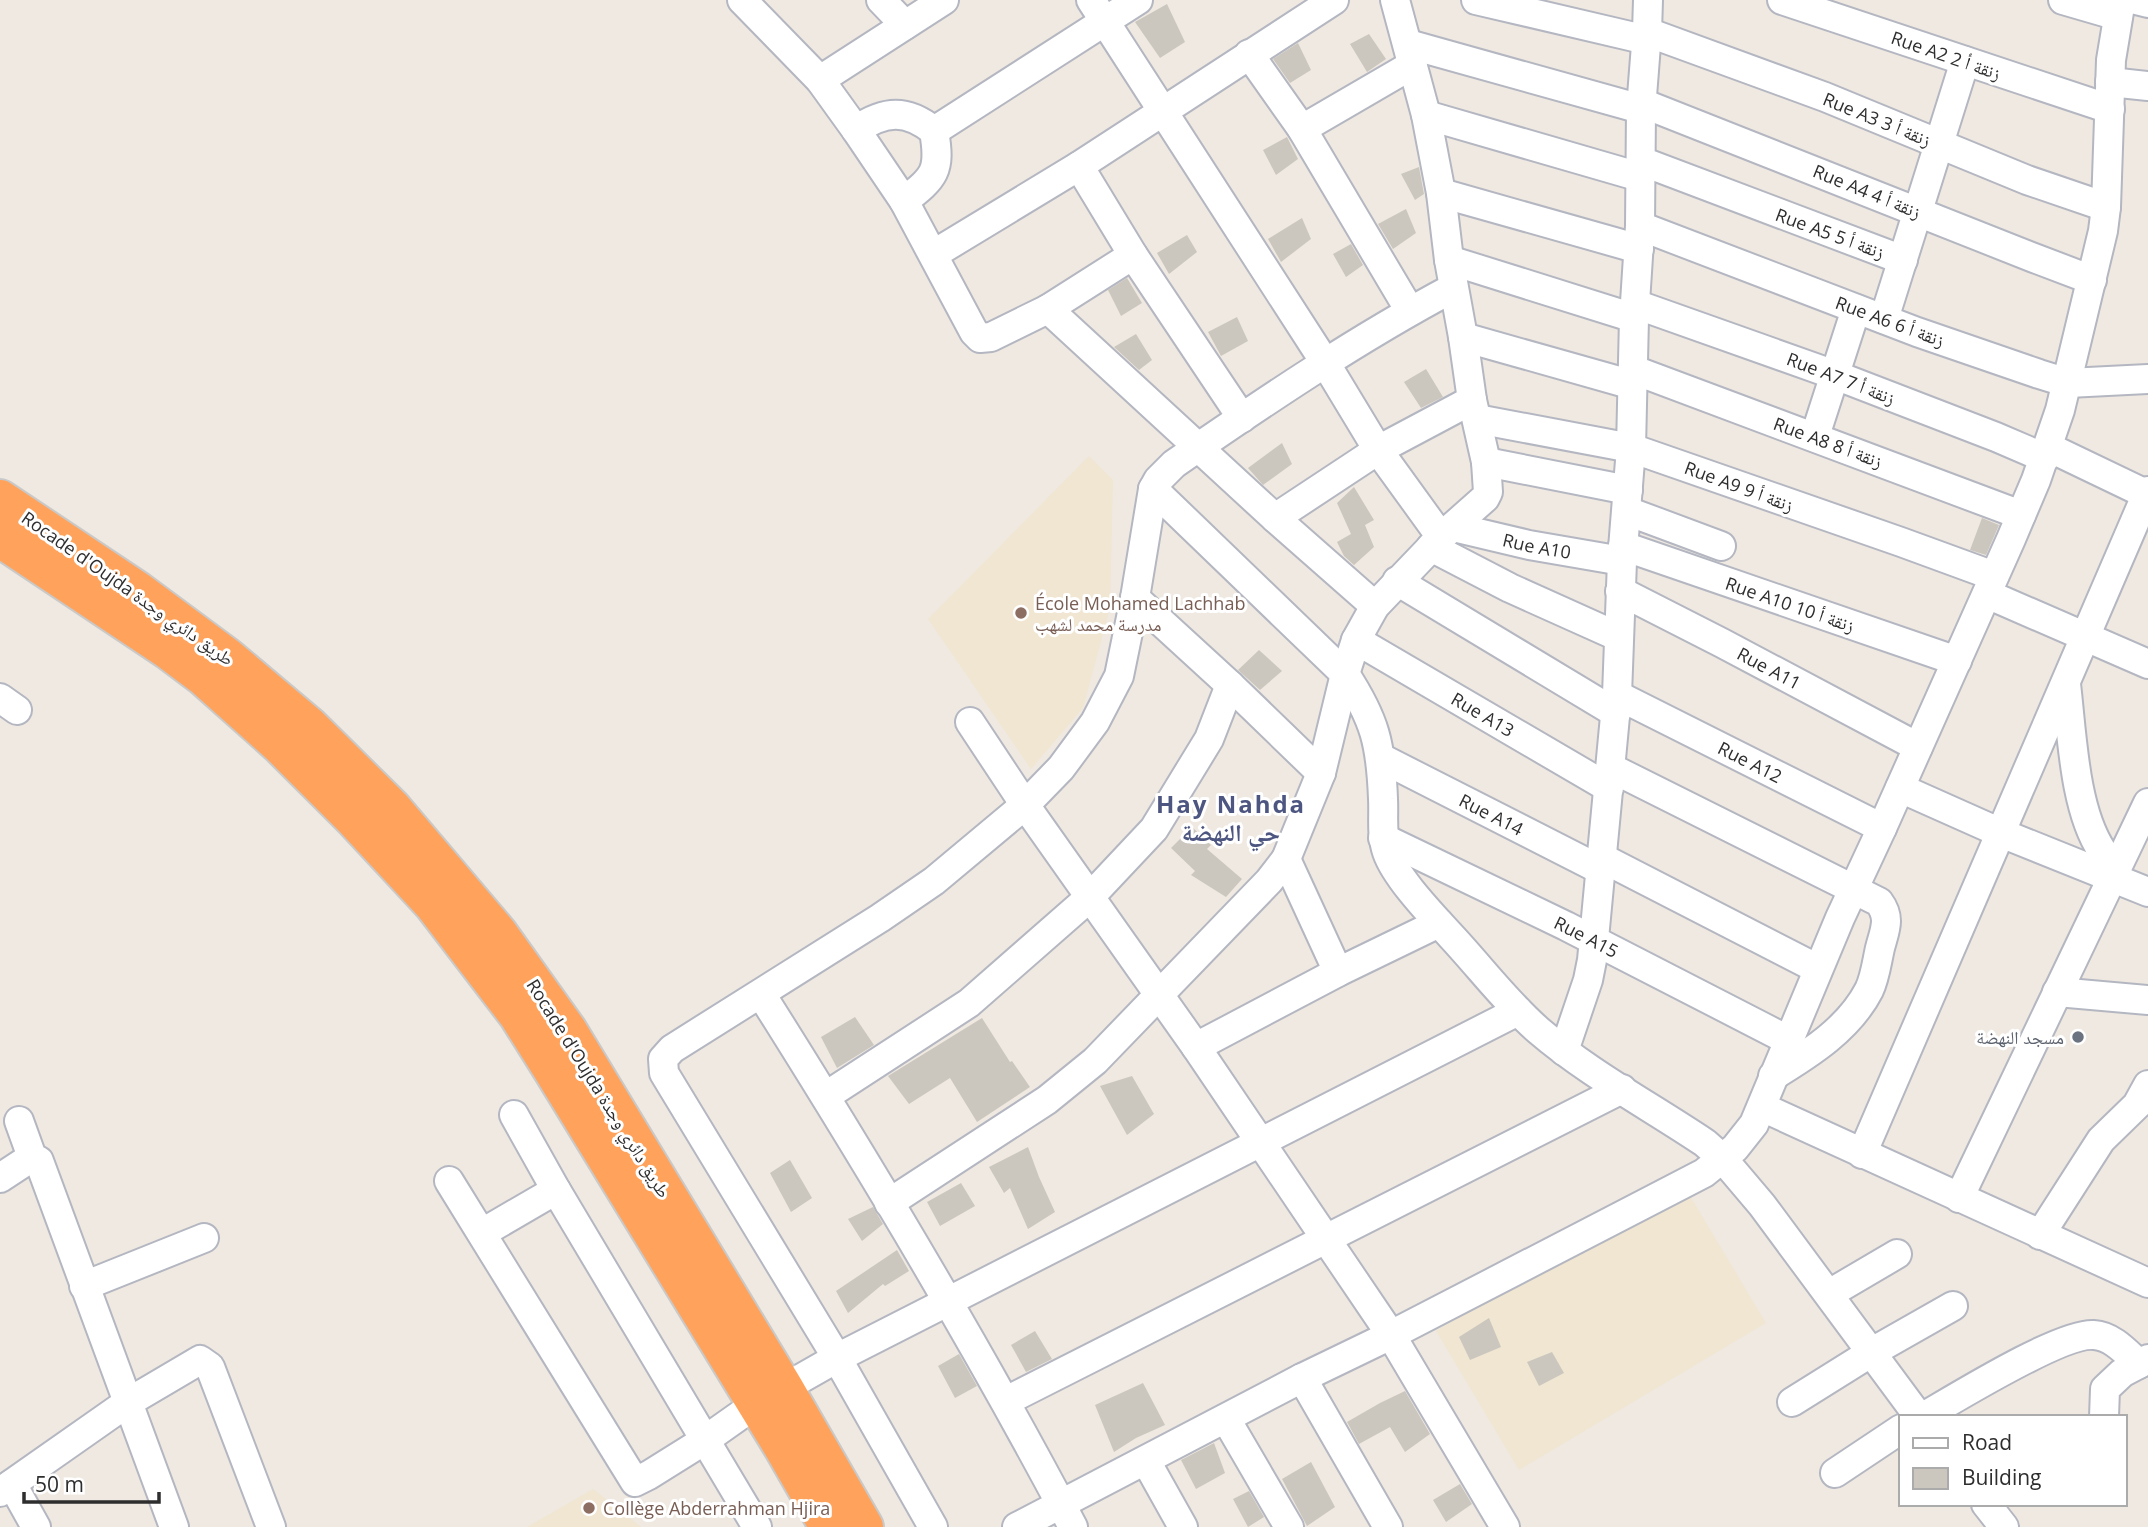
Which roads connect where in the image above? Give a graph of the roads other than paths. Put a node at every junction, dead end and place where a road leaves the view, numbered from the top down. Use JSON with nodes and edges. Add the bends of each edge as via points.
{"nodes":[{"id":1,"x":742,"y":0,"type":"edge"},
{"id":2,"x":881,"y":0,"type":"edge"},
{"id":3,"x":944,"y":0,"type":"edge"},
{"id":4,"x":1138,"y":0,"type":"edge"},
{"id":5,"x":1334,"y":0,"type":"edge"},
{"id":6,"x":1395,"y":0,"type":"edge"},
{"id":7,"x":1476,"y":0,"type":"edge"},
{"id":8,"x":1648,"y":0,"type":"edge"},
{"id":9,"x":1782,"y":0,"type":"edge"},
{"id":10,"x":2063,"y":0,"type":"edge"},
{"id":11,"x":2148,"y":3,"type":"edge"},
{"id":12,"x":2125,"y":5,"type":"edge"},
{"id":13,"x":1099,"y":10,"type":"edge"},
{"id":14,"x":905,"y":25,"type":"junction"},
{"id":15,"x":1647,"y":36,"type":"junction"},
{"id":16,"x":1249,"y":54,"type":"junction"},
{"id":17,"x":1410,"y":54,"type":"junction"},
{"id":18,"x":1965,"y":61,"type":"junction"},
{"id":19,"x":820,"y":80,"type":"junction"},
{"id":20,"x":2148,"y":86,"type":"edge"},
{"id":21,"x":2110,"y":96,"type":"junction"},
{"id":22,"x":1641,"y":106,"type":"junction"},
{"id":23,"x":1164,"y":111,"type":"junction"},
{"id":24,"x":1426,"y":116,"type":"junction"},
{"id":25,"x":856,"y":130,"type":"junction"},
{"id":26,"x":1302,"y":130,"type":"junction"},
{"id":27,"x":934,"y":131,"type":"junction"},
{"id":28,"x":1940,"y":144,"type":"junction"},
{"id":29,"x":1079,"y":166,"type":"junction"},
{"id":30,"x":1640,"y":169,"type":"junction"},
{"id":31,"x":1441,"y":193,"type":"junction"},
{"id":32,"x":904,"y":201,"type":"junction"},
{"id":33,"x":2106,"y":207,"type":"junction"},
{"id":34,"x":1919,"y":212,"type":"junction"},
{"id":35,"x":1639,"y":237,"type":"junction"},
{"id":36,"x":934,"y":254,"type":"junction"},
{"id":37,"x":1133,"y":255,"type":"junction"},
{"id":38,"x":1449,"y":260,"type":"junction"},
{"id":39,"x":1903,"y":260,"type":"junction"},
{"id":40,"x":2092,"y":279,"type":"junction"},
{"id":41,"x":1453,"y":288,"type":"junction"},
{"id":42,"x":1048,"y":309,"type":"junction"},
{"id":43,"x":1856,"y":309,"type":"junction"},
{"id":44,"x":1410,"y":311,"type":"junction"},
{"id":45,"x":1634,"y":311,"type":"junction"},
{"id":46,"x":1884,"y":319,"type":"junction"},
{"id":47,"x":1463,"y":337,"type":"junction"},
{"id":48,"x":1326,"y":364,"type":"junction"},
{"id":49,"x":1835,"y":374,"type":"junction"},
{"id":50,"x":1633,"y":378,"type":"junction"},
{"id":51,"x":2148,"y":379,"type":"edge"},
{"id":52,"x":2068,"y":383,"type":"junction"},
{"id":53,"x":1475,"y":409,"type":"junction"},
{"id":54,"x":1242,"y":418,"type":"junction"},
{"id":55,"x":1815,"y":436,"type":"junction"},
{"id":56,"x":1199,"y":447,"type":"junction"},
{"id":57,"x":1631,"y":448,"type":"junction"},
{"id":58,"x":1378,"y":450,"type":"junction"},
{"id":59,"x":2046,"y":452,"type":"junction"},
{"id":60,"x":1486,"y":462,"type":"junction"},
{"id":61,"x":1153,"y":489,"type":"junction"},
{"id":62,"x":2147,"y":494,"type":"edge"},
{"id":63,"x":0,"y":499,"type":"edge"},
{"id":64,"x":1628,"y":500,"type":"junction"},
{"id":65,"x":2021,"y":515,"type":"junction"},
{"id":66,"x":1275,"y":518,"type":"junction"},
{"id":67,"x":1442,"y":537,"type":"junction"},
{"id":68,"x":0,"y":538,"type":"edge"},
{"id":69,"x":1721,"y":545,"type":"dead end"},
{"id":70,"x":1622,"y":554,"type":"junction"},
{"id":71,"x":0,"y":560,"type":"edge"},
{"id":72,"x":1397,"y":581,"type":"junction"},
{"id":73,"x":1990,"y":585,"type":"junction"},
{"id":74,"x":1620,"y":591,"type":"junction"},
{"id":75,"x":1135,"y":598,"type":"junction"},
{"id":76,"x":1375,"y":606,"type":"junction"},
{"id":77,"x":137,"y":629,"type":"junction"},
{"id":78,"x":1619,"y":637,"type":"junction"},
{"id":79,"x":2086,"y":637,"type":"junction"},
{"id":80,"x":1356,"y":640,"type":"junction"},
{"id":81,"x":1956,"y":662,"type":"junction"},
{"id":82,"x":2148,"y":664,"type":"edge"},
{"id":83,"x":1345,"y":674,"type":"junction"},
{"id":84,"x":2066,"y":684,"type":"junction"},
{"id":85,"x":1230,"y":685,"type":"junction"},
{"id":86,"x":1616,"y":704,"type":"junction"},
{"id":87,"x":971,"y":722,"type":"dead end"},
{"id":88,"x":1918,"y":747,"type":"junction"},
{"id":89,"x":1381,"y":758,"type":"junction"},
{"id":90,"x":1321,"y":773,"type":"junction"},
{"id":91,"x":1610,"y":778,"type":"junction"},
{"id":92,"x":1900,"y":788,"type":"junction"},
{"id":93,"x":2148,"y":803,"type":"edge"},
{"id":94,"x":1025,"y":805,"type":"junction"},
{"id":95,"x":1882,"y":828,"type":"junction"},
{"id":96,"x":2001,"y":833,"type":"junction"},
{"id":97,"x":1383,"y":838,"type":"junction"},
{"id":98,"x":1286,"y":859,"type":"junction"},
{"id":99,"x":1602,"y":864,"type":"junction"},
{"id":100,"x":2114,"y":872,"type":"junction"},
{"id":101,"x":1853,"y":888,"type":"junction"},
{"id":102,"x":2148,"y":892,"type":"edge"},
{"id":103,"x":1090,"y":897,"type":"junction"},
{"id":104,"x":1439,"y":923,"type":"junction"},
{"id":105,"x":1594,"y":940,"type":"junction"},
{"id":106,"x":1818,"y":969,"type":"junction"},
{"id":107,"x":1338,"y":972,"type":"junction"},
{"id":108,"x":2057,"y":992,"type":"junction"},
{"id":109,"x":761,"y":994,"type":"junction"},
{"id":110,"x":2146,"y":995,"type":"edge"},
{"id":111,"x":1159,"y":996,"type":"junction"},
{"id":112,"x":1518,"y":1011,"type":"junction"},
{"id":113,"x":1788,"y":1040,"type":"junction"},
{"id":114,"x":1196,"y":1047,"type":"junction"},
{"id":115,"x":1564,"y":1051,"type":"junction"},
{"id":116,"x":1773,"y":1076,"type":"junction"},
{"id":117,"x":2148,"y":1085,"type":"edge"},
{"id":118,"x":1622,"y":1089,"type":"junction"},
{"id":119,"x":826,"y":1096,"type":"junction"},
{"id":120,"x":1762,"y":1107,"type":"junction"},
{"id":121,"x":514,"y":1115,"type":"dead end"},
{"id":122,"x":19,"y":1121,"type":"dead end"},
{"id":123,"x":1261,"y":1143,"type":"junction"},
{"id":124,"x":1862,"y":1154,"type":"junction"},
{"id":125,"x":32,"y":1157,"type":"junction"},
{"id":126,"x":1723,"y":1159,"type":"junction"},
{"id":127,"x":0,"y":1178,"type":"edge"},
{"id":128,"x":449,"y":1181,"type":"dead end"},
{"id":129,"x":556,"y":1190,"type":"junction"},
{"id":130,"x":1959,"y":1198,"type":"junction"},
{"id":131,"x":890,"y":1203,"type":"junction"},
{"id":132,"x":482,"y":1233,"type":"junction"},
{"id":133,"x":2040,"y":1235,"type":"junction"},
{"id":134,"x":204,"y":1238,"type":"dead end"},
{"id":135,"x":1326,"y":1238,"type":"junction"},
{"id":136,"x":1897,"y":1254,"type":"dead end"},
{"id":137,"x":2148,"y":1283,"type":"edge"},
{"id":138,"x":84,"y":1286,"type":"junction"},
{"id":139,"x":1829,"y":1294,"type":"junction"},
{"id":140,"x":948,"y":1301,"type":"junction"},
{"id":141,"x":1953,"y":1306,"type":"dead end"},
{"id":142,"x":1391,"y":1335,"type":"junction"},
{"id":143,"x":1872,"y":1352,"type":"junction"},
{"id":144,"x":837,"y":1358,"type":"junction"},
{"id":145,"x":2143,"y":1362,"type":"edge"},
{"id":146,"x":1303,"y":1378,"type":"junction"},
{"id":147,"x":770,"y":1396,"type":"junction"},
{"id":148,"x":1006,"y":1401,"type":"junction"},
{"id":149,"x":1792,"y":1402,"type":"dead end"},
{"id":150,"x":127,"y":1403,"type":"junction"},
{"id":151,"x":1919,"y":1415,"type":"edge"},
{"id":152,"x":1925,"y":1415,"type":"edge"},
{"id":153,"x":2104,"y":1415,"type":"edge"},
{"id":154,"x":1226,"y":1419,"type":"junction"},
{"id":155,"x":1899,"y":1430,"type":"edge"},
{"id":156,"x":705,"y":1440,"type":"junction"},
{"id":157,"x":1146,"y":1461,"type":"junction"},
{"id":158,"x":1835,"y":1474,"type":"dead end"},
{"id":159,"x":6,"y":1488,"type":"edge"},
{"id":160,"x":1988,"y":1506,"type":"edge"},
{"id":161,"x":1067,"y":1516,"type":"edge"},
{"id":162,"x":1504,"y":1526,"type":"edge"},
{"id":163,"x":36,"y":1527,"type":"edge"},
{"id":164,"x":174,"y":1527,"type":"edge"},
{"id":165,"x":271,"y":1527,"type":"edge"},
{"id":166,"x":757,"y":1527,"type":"edge"},
{"id":167,"x":829,"y":1527,"type":"edge"},
{"id":168,"x":864,"y":1527,"type":"edge"},
{"id":169,"x":933,"y":1527,"type":"edge"},
{"id":170,"x":1017,"y":1527,"type":"edge"},
{"id":171,"x":1183,"y":1527,"type":"edge"},
{"id":172,"x":1289,"y":1527,"type":"edge"},
{"id":173,"x":1388,"y":1527,"type":"edge"},
{"id":174,"x":2004,"y":1527,"type":"edge"}],
"edges":[{"from":1,"to":19,"type":"street"},
{"from":2,"to":14,"type":"street"},
{"from":3,"to":14,"type":"street"},
{"from":4,"to":13,"type":"street"},
{"from":5,"to":16,"type":"street"},
{"from":6,"to":17,"type":"street"},
{"from":7,"to":15,"type":"street","name":"Rue A3 زنقة أ 3"},
{"from":8,"to":15,"type":"street"},
{"from":9,"to":18,"type":"street","name":"Rue A2 زنقة أ 2"},
{"from":10,"to":12,"type":"street"},
{"from":11,"to":12,"type":"street"},
{"from":12,"to":21,"type":"street"},
{"from":13,"to":23,"type":"street"},
{"from":13,"to":27,"type":"street"},
{"from":14,"to":19,"type":"street"},
{"from":15,"to":22,"type":"street"},
{"from":15,"to":28,"type":"street","name":"Rue A3 زنقة أ 3","via":[[1825,97]]},
{"from":16,"to":23,"type":"street"},
{"from":16,"to":26,"type":"street"},
{"from":17,"to":22,"type":"street","name":"Rue A4 زنقة أ 4"},
{"from":17,"to":24,"type":"street"},
{"from":17,"to":26,"type":"street"},
{"from":18,"to":21,"type":"street","name":"Rue A2 زنقة أ 2"},
{"from":18,"to":28,"type":"street","name":"Rue A5 زنقة أ 5"},
{"from":19,"to":25,"type":"street"},
{"from":20,"to":21,"type":"street","name":"Rue A2 زنقة أ 2"},
{"from":21,"to":33,"type":"street"},
{"from":22,"to":30,"type":"street"},
{"from":22,"to":34,"type":"street","name":"Rue A4 زنقة أ 4"},
{"from":23,"to":29,"type":"street"},
{"from":23,"to":48,"type":"street"},
{"from":24,"to":30,"type":"street","name":"Rue A5 زنقة أ 5"},
{"from":24,"to":31,"type":"street"},
{"from":25,"to":27,"type":"street","via":[[888,114],[923,122]]},
{"from":25,"to":32,"type":"street"},
{"from":26,"to":44,"type":"street"},
{"from":27,"to":32,"type":"street","via":[[937,166],[929,181]]},
{"from":28,"to":33,"type":"street","name":"Rue A3 زنقة أ 3"},
{"from":28,"to":34,"type":"street","name":"Rue A5 زنقة أ 5"},
{"from":29,"to":36,"type":"street"},
{"from":29,"to":37,"type":"street"},
{"from":30,"to":35,"type":"street"},
{"from":30,"to":39,"type":"street","name":"Rue A5 زنقة أ 5"},
{"from":31,"to":35,"type":"street","name":"Rue A6 زنقة أ 6"},
{"from":31,"to":38,"type":"street"},
{"from":32,"to":36,"type":"street"},
{"from":33,"to":40,"type":"street"},
{"from":34,"to":39,"type":"street","name":"Rue A5 زنقة أ 5"},
{"from":34,"to":40,"type":"street","name":"Rue A4 زنقة أ 4"},
{"from":35,"to":43,"type":"street","name":"Rue A6 زنقة أ 6"},
{"from":35,"to":45,"type":"street"},
{"from":36,"to":42,"type":"street","via":[[980,338]]},
{"from":37,"to":42,"type":"street"},
{"from":37,"to":54,"type":"street"},
{"from":38,"to":41,"type":"street"},
{"from":38,"to":45,"type":"street","name":"Rue A7 زنقة أ 7"},
{"from":39,"to":46,"type":"street"},
{"from":40,"to":52,"type":"street"},
{"from":41,"to":44,"type":"street"},
{"from":41,"to":47,"type":"street"},
{"from":42,"to":56,"type":"street"},
{"from":43,"to":46,"type":"street","name":"Rue A6 زنقة أ 6"},
{"from":43,"to":49,"type":"street"},
{"from":44,"to":48,"type":"street"},
{"from":45,"to":49,"type":"street","name":"Rue A7 زنقة أ 7"},
{"from":45,"to":50,"type":"street"},
{"from":46,"to":52,"type":"street","name":"Rue A6 زنقة أ 6"},
{"from":47,"to":50,"type":"street","name":"Rue A8 زنقة أ 8"},
{"from":47,"to":53,"type":"street"},
{"from":48,"to":54,"type":"street"},
{"from":48,"to":58,"type":"street"},
{"from":49,"to":55,"type":"street"},
{"from":49,"to":59,"type":"street","name":"Rue A7 زنقة أ 7"},
{"from":50,"to":55,"type":"street","name":"Rue A8 زنقة أ 8"},
{"from":50,"to":57,"type":"street"},
{"from":51,"to":52,"type":"street","name":"Rue A6 زنقة أ 6"},
{"from":52,"to":59,"type":"street"},
{"from":53,"to":57,"type":"street","name":"Rue A9 زنقة أ 9"},
{"from":53,"to":58,"type":"street"},
{"from":53,"to":60,"type":"street"},
{"from":54,"to":56,"type":"street"},
{"from":55,"to":65,"type":"street","name":"Rue A8 زنقة أ 8"},
{"from":56,"to":61,"type":"street","via":[[1174,464]]},
{"from":56,"to":66,"type":"street"},
{"from":57,"to":64,"type":"street"},
{"from":57,"to":73,"type":"street","name":"Rue A9 زنقة أ 9","via":[[1901,542]]},
{"from":58,"to":66,"type":"street"},
{"from":58,"to":67,"type":"street"},
{"from":59,"to":62,"type":"street","name":"Rue A7 زنقة أ 7"},
{"from":59,"to":65,"type":"street"},
{"from":60,"to":64,"type":"street"},
{"from":60,"to":67,"type":"street","via":[[1485,498]]},
{"from":61,"to":75,"type":"street"},
{"from":61,"to":83,"type":"street"},
{"from":62,"to":79,"type":"street"},
{"from":63,"to":147,"type":"highway","name":"Rocade d'Oujda طريق دائري وجدة","via":[[227,657],[309,726],[392,808],[498,933],[568,1031]]},
{"from":64,"to":69,"type":"street"},
{"from":64,"to":70,"type":"street"},
{"from":65,"to":73,"type":"street"},
{"from":66,"to":76,"type":"street"},
{"from":67,"to":70,"type":"street","name":"Rue A10"},
{"from":67,"to":72,"type":"street"},
{"from":67,"to":78,"type":"street","via":[[1510,588]]},
{"from":68,"to":77,"type":"highway","name":"Rocade d'Oujda طريق دائري وجدة"},
{"from":70,"to":74,"type":"street"},
{"from":70,"to":81,"type":"street","name":"Rue A10 زنقة أ 10"},
{"from":71,"to":77,"type":"street","via":[[108,631],[118,634]]},
{"from":72,"to":76,"type":"street"},
{"from":72,"to":86,"type":"street","name":"Rue A12"},
{"from":73,"to":79,"type":"street","name":"Rue A9 زنقة أ 9"},
{"from":73,"to":81,"type":"street"},
{"from":74,"to":78,"type":"street"},
{"from":74,"to":88,"type":"street","name":"Rue A11"},
{"from":75,"to":85,"type":"street"},
{"from":75,"to":94,"type":"street","via":[[1119,676],[1108,699],[1061,768]]},
{"from":76,"to":80,"type":"street"},
{"from":77,"to":147,"type":"highway","name":"Rocade d'Oujda طريق دائري وجدة","via":[[204,677],[279,744],[433,904],[524,1026]]},
{"from":78,"to":86,"type":"street"},
{"from":79,"to":82,"type":"street","name":"Rue A9 زنقة أ 9"},
{"from":79,"to":84,"type":"street"},
{"from":80,"to":83,"type":"street"},
{"from":80,"to":91,"type":"street","name":"Rue A13"},
{"from":81,"to":88,"type":"street"},
{"from":83,"to":89,"type":"street","via":[[1369,717]]},
{"from":83,"to":90,"type":"street"},
{"from":84,"to":96,"type":"street"},
{"from":84,"to":100,"type":"street","via":[[2087,822]]},
{"from":85,"to":90,"type":"street"},
{"from":85,"to":103,"type":"street","via":[[1209,739],[1154,829]]},
{"from":86,"to":91,"type":"street"},
{"from":86,"to":95,"type":"street","name":"Rue A12"},
{"from":87,"to":94,"type":"street"},
{"from":88,"to":92,"type":"street"},
{"from":89,"to":97,"type":"street"},
{"from":89,"to":99,"type":"street","name":"Rue A14"},
{"from":90,"to":98,"type":"street"},
{"from":91,"to":99,"type":"street"},
{"from":91,"to":101,"type":"street","name":"Rue A13"},
{"from":92,"to":95,"type":"street"},
{"from":92,"to":96,"type":"street"},
{"from":93,"to":100,"type":"street"},
{"from":94,"to":103,"type":"street"},
{"from":94,"to":109,"type":"street","via":[[934,881]]},
{"from":95,"to":101,"type":"street"},
{"from":96,"to":100,"type":"street"},
{"from":96,"to":124,"type":"street"},
{"from":97,"to":104,"type":"street","via":[[1392,863]]},
{"from":97,"to":105,"type":"street","name":"Rue A15"},
{"from":98,"to":107,"type":"street"},
{"from":98,"to":111,"type":"street"},
{"from":99,"to":105,"type":"street"},
{"from":99,"to":106,"type":"street","name":"Rue A14"},
{"from":100,"to":102,"type":"street"},
{"from":100,"to":108,"type":"street"},
{"from":101,"to":106,"type":"street"},
{"from":101,"to":116,"type":"street","name":"Rue A13","via":[[1879,902],[1886,912],[1870,988],[1832,1035]]},
{"from":103,"to":111,"type":"street"},
{"from":103,"to":119,"type":"street","via":[[969,1003]]},
{"from":104,"to":107,"type":"street"},
{"from":104,"to":112,"type":"street"},
{"from":105,"to":113,"type":"street","name":"Rue A15"},
{"from":105,"to":115,"type":"street","via":[[1588,980]]},
{"from":106,"to":113,"type":"street"},
{"from":107,"to":114,"type":"street"},
{"from":108,"to":110,"type":"street"},
{"from":108,"to":130,"type":"street"},
{"from":109,"to":119,"type":"street"},
{"from":109,"to":144,"type":"street","via":[[672,1049],[663,1059],[664,1073]]},
{"from":111,"to":114,"type":"street"},
{"from":111,"to":131,"type":"street","via":[[1047,1100]]},
{"from":112,"to":115,"type":"street"},
{"from":112,"to":123,"type":"street"},
{"from":113,"to":116,"type":"street"},
{"from":114,"to":123,"type":"street"},
{"from":115,"to":118,"type":"street"},
{"from":116,"to":120,"type":"street"},
{"from":117,"to":133,"type":"street","via":[[2137,1105],[2101,1140]]},
{"from":118,"to":126,"type":"street"},
{"from":118,"to":135,"type":"street"},
{"from":119,"to":131,"type":"street"},
{"from":120,"to":124,"type":"street"},
{"from":120,"to":126,"type":"street","via":[[1749,1132]]},
{"from":121,"to":129,"type":"street"},
{"from":122,"to":125,"type":"street"},
{"from":123,"to":135,"type":"street"},
{"from":123,"to":140,"type":"street"},
{"from":124,"to":130,"type":"street"},
{"from":125,"to":127,"type":"street"},
{"from":125,"to":138,"type":"street","via":[[39,1161]]},
{"from":126,"to":139,"type":"street"},
{"from":126,"to":142,"type":"street"},
{"from":128,"to":132,"type":"street"},
{"from":129,"to":132,"type":"street"},
{"from":129,"to":156,"type":"street"},
{"from":130,"to":133,"type":"street"},
{"from":131,"to":140,"type":"street"},
{"from":132,"to":156,"type":"street","via":[[635,1482]]},
{"from":133,"to":137,"type":"street"},
{"from":134,"to":138,"type":"street"},
{"from":135,"to":142,"type":"street"},
{"from":135,"to":148,"type":"street"},
{"from":136,"to":139,"type":"street"},
{"from":138,"to":150,"type":"street"},
{"from":139,"to":143,"type":"street"},
{"from":140,"to":144,"type":"street"},
{"from":140,"to":148,"type":"street"},
{"from":141,"to":143,"type":"street"},
{"from":142,"to":146,"type":"street"},
{"from":142,"to":162,"type":"street"},
{"from":143,"to":149,"type":"street"},
{"from":143,"to":151,"type":"street"},
{"from":144,"to":147,"type":"street"},
{"from":144,"to":169,"type":"street"},
{"from":145,"to":152,"type":"street","via":[[2107,1339],[2082,1335],[2057,1343]]},
{"from":145,"to":153,"type":"street","via":[[2105,1389]]},
{"from":146,"to":154,"type":"street"},
{"from":146,"to":173,"type":"street"},
{"from":147,"to":156,"type":"street"},
{"from":147,"to":167,"type":"highway","name":"Rocade d'Oujda طريق دائري وجدة"},
{"from":147,"to":168,"type":"highway","name":"Rocade d'Oujda طريق دائري وجدة","via":[[844,1489]]},
{"from":148,"to":161,"type":"street"},
{"from":150,"to":159,"type":"street"},
{"from":150,"to":164,"type":"street"},
{"from":150,"to":165,"type":"street","via":[[191,1363],[200,1360],[210,1367]]},
{"from":154,"to":157,"type":"street"},
{"from":154,"to":172,"type":"street"},
{"from":155,"to":158,"type":"street"},
{"from":156,"to":166,"type":"street"},
{"from":157,"to":161,"type":"street"},
{"from":157,"to":171,"type":"street"},
{"from":159,"to":163,"type":"street"},
{"from":160,"to":174,"type":"street"},
{"from":161,"to":170,"type":"street"}]}
